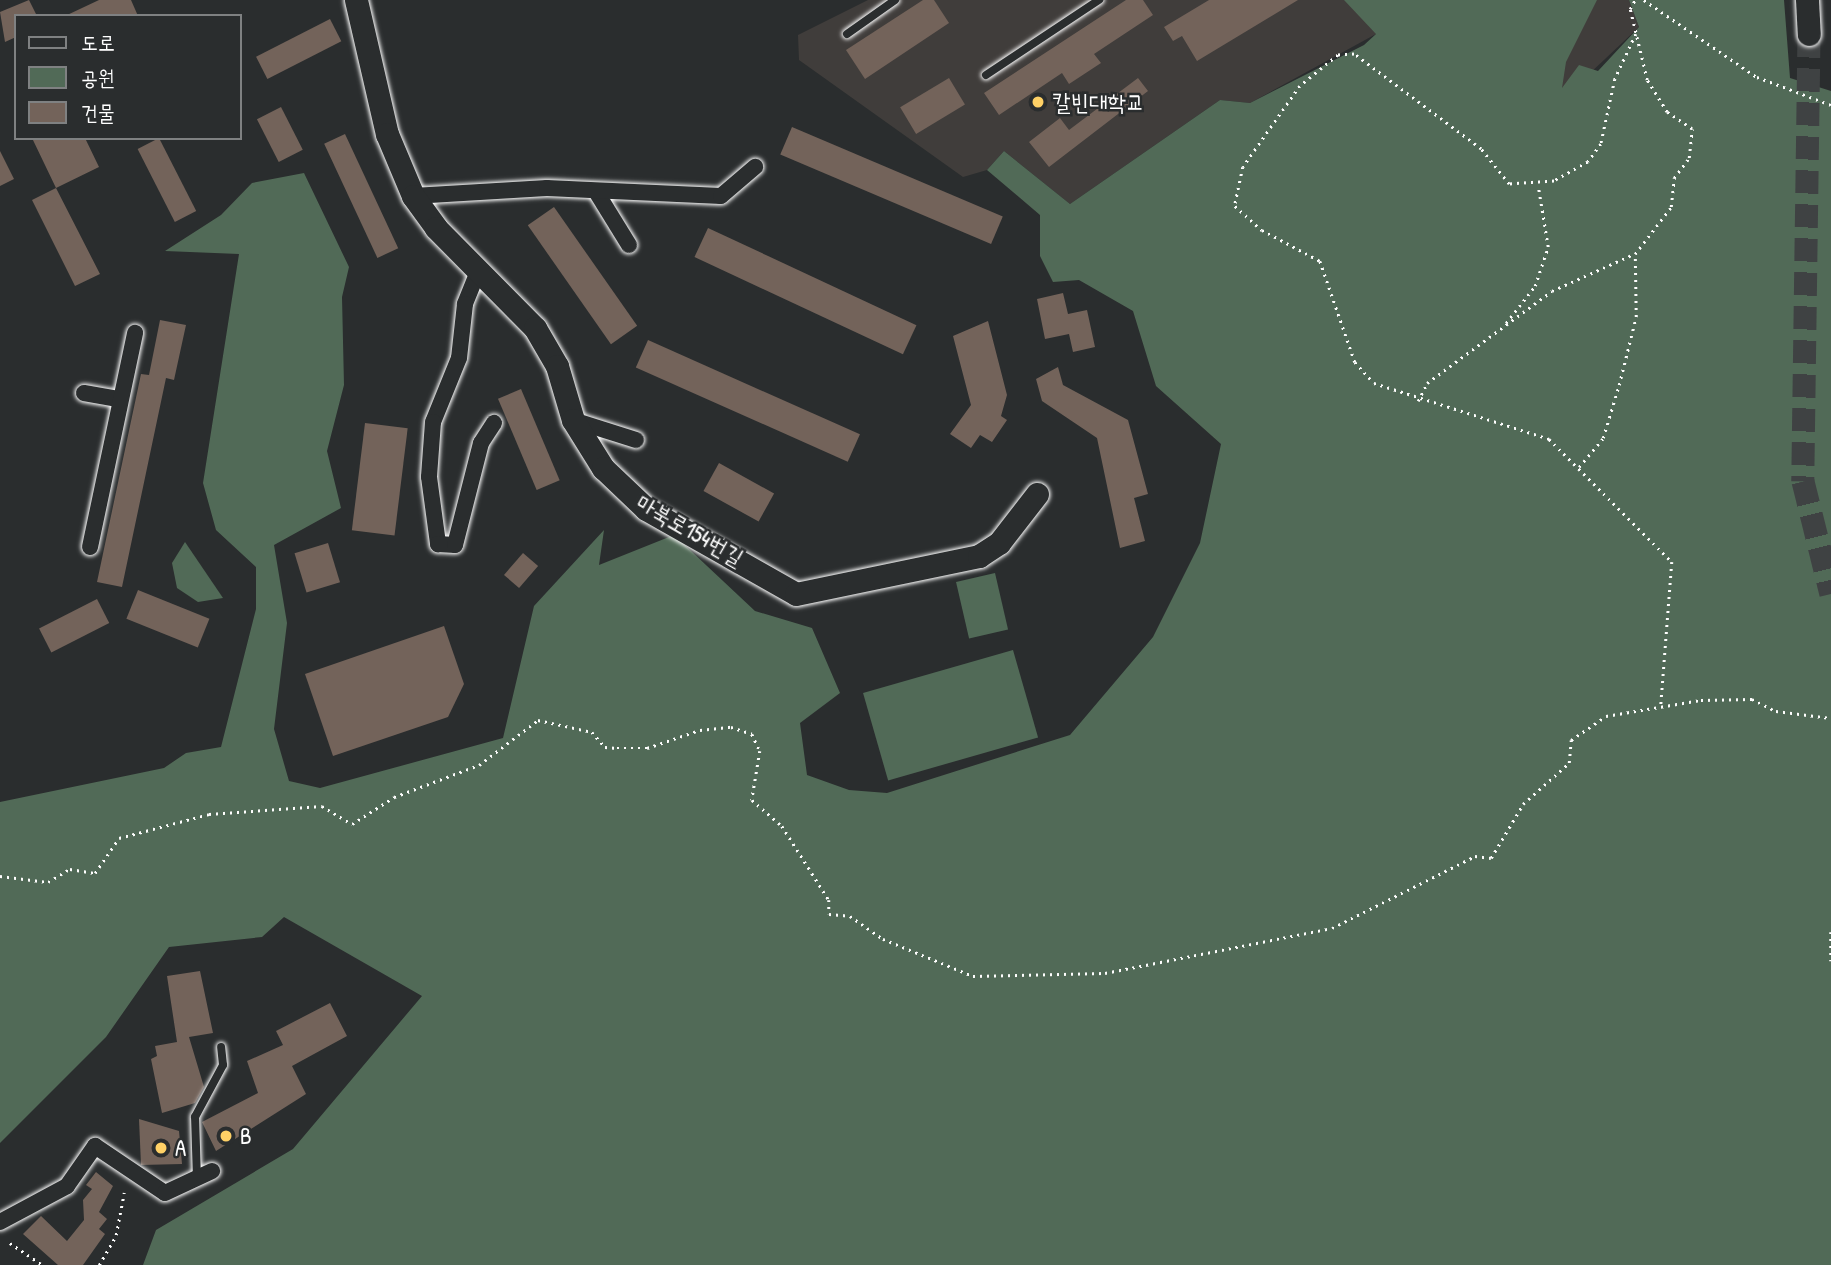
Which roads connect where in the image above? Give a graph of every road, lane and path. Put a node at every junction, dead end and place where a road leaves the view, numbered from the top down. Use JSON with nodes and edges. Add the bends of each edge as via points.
{"nodes":[{"id":1,"x":356,"y":0,"type":"edge"},
{"id":2,"x":895,"y":0,"type":"edge"},
{"id":3,"x":1099,"y":0,"type":"edge"},
{"id":4,"x":1635,"y":0,"type":"edge"},
{"id":5,"x":1644,"y":0,"type":"edge"},
{"id":6,"x":1807,"y":0,"type":"edge"},
{"id":7,"x":847,"y":34,"type":"dead end"},
{"id":8,"x":1636,"y":34,"type":"junction"},
{"id":9,"x":1809,"y":34,"type":"tunnel mouth"},
{"id":10,"x":986,"y":75,"type":"dead end"},
{"id":11,"x":1831,"y":105,"type":"edge"},
{"id":12,"x":755,"y":167,"type":"dead end"},
{"id":13,"x":1538,"y":185,"type":"junction"},
{"id":14,"x":597,"y":193,"type":"junction"},
{"id":15,"x":413,"y":197,"type":"junction"},
{"id":16,"x":629,"y":245,"type":"dead end"},
{"id":17,"x":1635,"y":254,"type":"junction"},
{"id":18,"x":479,"y":269,"type":"junction"},
{"id":19,"x":1502,"y":329,"type":"junction"},
{"id":20,"x":135,"y":332,"type":"dead end"},
{"id":21,"x":84,"y":393,"type":"dead end"},
{"id":22,"x":119,"y":399,"type":"junction"},
{"id":23,"x":1418,"y":401,"type":"junction"},
{"id":24,"x":573,"y":420,"type":"junction"},
{"id":25,"x":494,"y":423,"type":"dead end"},
{"id":26,"x":636,"y":440,"type":"dead end"},
{"id":27,"x":1580,"y":467,"type":"junction"},
{"id":28,"x":1037,"y":494,"type":"dead end"},
{"id":29,"x":90,"y":547,"type":"dead end"},
{"id":30,"x":1661,"y":706,"type":"junction"},
{"id":31,"x":1831,"y":718,"type":"edge"},
{"id":32,"x":0,"y":876,"type":"edge"},
{"id":33,"x":1831,"y":932,"type":"edge"},
{"id":34,"x":1831,"y":961,"type":"edge"},
{"id":35,"x":221,"y":1047,"type":"dead end"},
{"id":36,"x":212,"y":1171,"type":"dead end"},
{"id":37,"x":197,"y":1179,"type":"junction"},
{"id":38,"x":124,"y":1193,"type":"dead end"},
{"id":39,"x":0,"y":1222,"type":"edge"},
{"id":40,"x":10,"y":1243,"type":"dead end"},
{"id":41,"x":43,"y":1265,"type":"edge"},
{"id":42,"x":99,"y":1265,"type":"edge"}],
"edges":[{"from":1,"to":15,"type":"street","name":"마북로154번길","via":[[387,134]]},
{"from":2,"to":7,"type":"lane"},
{"from":3,"to":10,"type":"lane"},
{"from":4,"to":8,"type":"path","via":[[1630,9]]},
{"from":5,"to":11,"type":"path","via":[[1757,77]]},
{"from":6,"to":9,"type":"street"},
{"from":8,"to":13,"type":"path","via":[[1615,79],[1601,144],[1588,162]]},
{"from":8,"to":17,"type":"path","via":[[1647,80],[1667,112],[1692,129],[1671,207]]},
{"from":12,"to":14,"type":"street","via":[[720,196]]},
{"from":13,"to":19,"type":"path","via":[[1548,247],[1535,286]]},
{"from":13,"to":23,"type":"path","via":[[1509,184],[1481,149],[1354,54],[1338,55],[1308,77],[1243,167],[1235,206],[1262,230],[1320,261],[1355,362],[1374,383]]},
{"from":14,"to":15,"type":"street","via":[[547,188]]},
{"from":14,"to":16,"type":"street"},
{"from":15,"to":18,"type":"street","name":"마북로154번길"},
{"from":17,"to":19,"type":"path","via":[[1552,291]]},
{"from":17,"to":27,"type":"path","via":[[1636,317],[1619,385],[1603,438]]},
{"from":18,"to":24,"type":"street","name":"마북로154번길","via":[[535,328],[557,366]]},
{"from":18,"to":25,"type":"street","via":[[464,304],[459,358],[433,422],[429,477],[439,544],[455,545],[481,443]]},
{"from":19,"to":23,"type":"path","via":[[1427,383]]},
{"from":20,"to":22,"type":"street"},
{"from":21,"to":22,"type":"street"},
{"from":22,"to":29,"type":"street"},
{"from":23,"to":27,"type":"path","via":[[1549,439]]},
{"from":24,"to":26,"type":"street"},
{"from":24,"to":28,"type":"street","name":"마북로154번길","via":[[603,468],[646,509],[796,594],[830,592],[979,556],[999,543]]},
{"from":27,"to":30,"type":"path","via":[[1671,562]]},
{"from":30,"to":31,"type":"path","via":[[1752,699],[1776,711]]},
{"from":30,"to":32,"type":"path","via":[[1606,716],[1571,740],[1569,763],[1523,804],[1491,858],[1475,856],[1332,928],[1105,973],[973,976],[883,940],[850,916],[829,914],[829,900],[782,826],[752,800],[760,751],[752,734],[731,727],[678,735],[656,747],[617,748],[605,747],[592,732],[538,720],[480,765],[394,797],[352,824],[322,806],[209,814],[119,838],[95,873],[70,869],[48,882]]},
{"from":33,"to":34,"type":"path"},
{"from":35,"to":37,"type":"lane","via":[[223,1065],[195,1117]]},
{"from":36,"to":37,"type":"street"},
{"from":37,"to":39,"type":"street","via":[[164,1193],[95,1146],[67,1186]]},
{"from":38,"to":42,"type":"path","via":[[116,1235]]},
{"from":40,"to":41,"type":"path"}]}
